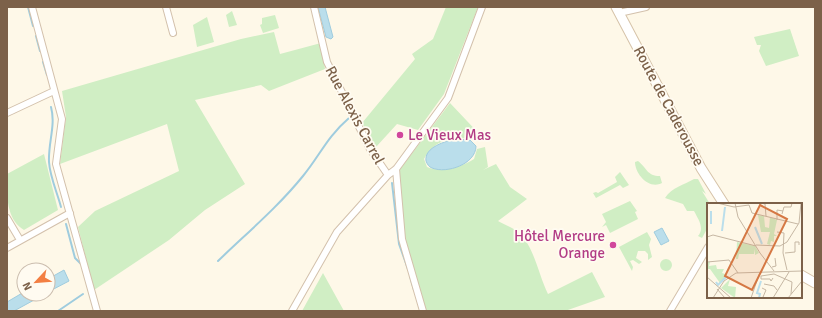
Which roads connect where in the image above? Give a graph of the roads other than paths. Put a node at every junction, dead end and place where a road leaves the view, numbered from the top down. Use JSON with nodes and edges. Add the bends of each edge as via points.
{"nodes":[{"id":1,"x":32,"y":7,"type":"edge"},
{"id":2,"x":166,"y":7,"type":"edge"},
{"id":3,"x":314,"y":7,"type":"edge"},
{"id":4,"x":482,"y":7,"type":"edge"},
{"id":5,"x":646,"y":7,"type":"edge"},
{"id":6,"x":618,"y":10,"type":"edge"},
{"id":7,"x":173,"y":33,"type":"dead end"},
{"id":8,"x":54,"y":91,"type":"junction"},
{"id":9,"x":7,"y":113,"type":"edge"},
{"id":10,"x":396,"y":169,"type":"junction"},
{"id":11,"x":388,"y":175,"type":"junction"},
{"id":12,"x":723,"y":203,"type":"edge"},
{"id":13,"x":70,"y":214,"type":"junction"},
{"id":14,"x":7,"y":218,"type":"edge"},
{"id":15,"x":20,"y":240,"type":"junction"},
{"id":16,"x":7,"y":248,"type":"edge"},
{"id":17,"x":707,"y":249,"type":"edge"},
{"id":18,"x":802,"y":276,"type":"edge"},
{"id":19,"x":815,"y":283,"type":"edge"},
{"id":20,"x":97,"y":311,"type":"edge"},
{"id":21,"x":292,"y":311,"type":"edge"},
{"id":22,"x":423,"y":311,"type":"edge"},
{"id":23,"x":670,"y":311,"type":"edge"}],
"edges":[{"from":1,"to":8,"type":"street"},
{"from":2,"to":7,"type":"street"},
{"from":3,"to":11,"type":"street","name":"Rue Alexis Carrel","via":[[327,62],[370,149]]},
{"from":4,"to":10,"type":"street","via":[[448,98]]},
{"from":5,"to":6,"type":"street"},
{"from":6,"to":12,"type":"main road","name":"Route de Caderousse","via":[[701,168]]},
{"from":8,"to":9,"type":"street"},
{"from":8,"to":13,"type":"street","via":[[62,119],[56,164]]},
{"from":10,"to":11,"type":"street"},
{"from":10,"to":22,"type":"street","via":[[402,239]]},
{"from":11,"to":21,"type":"street","via":[[337,232]]},
{"from":13,"to":15,"type":"street"},
{"from":13,"to":20,"type":"street"},
{"from":14,"to":15,"type":"street"},
{"from":15,"to":16,"type":"street"},
{"from":17,"to":23,"type":"street"},
{"from":18,"to":19,"type":"main road"}]}
